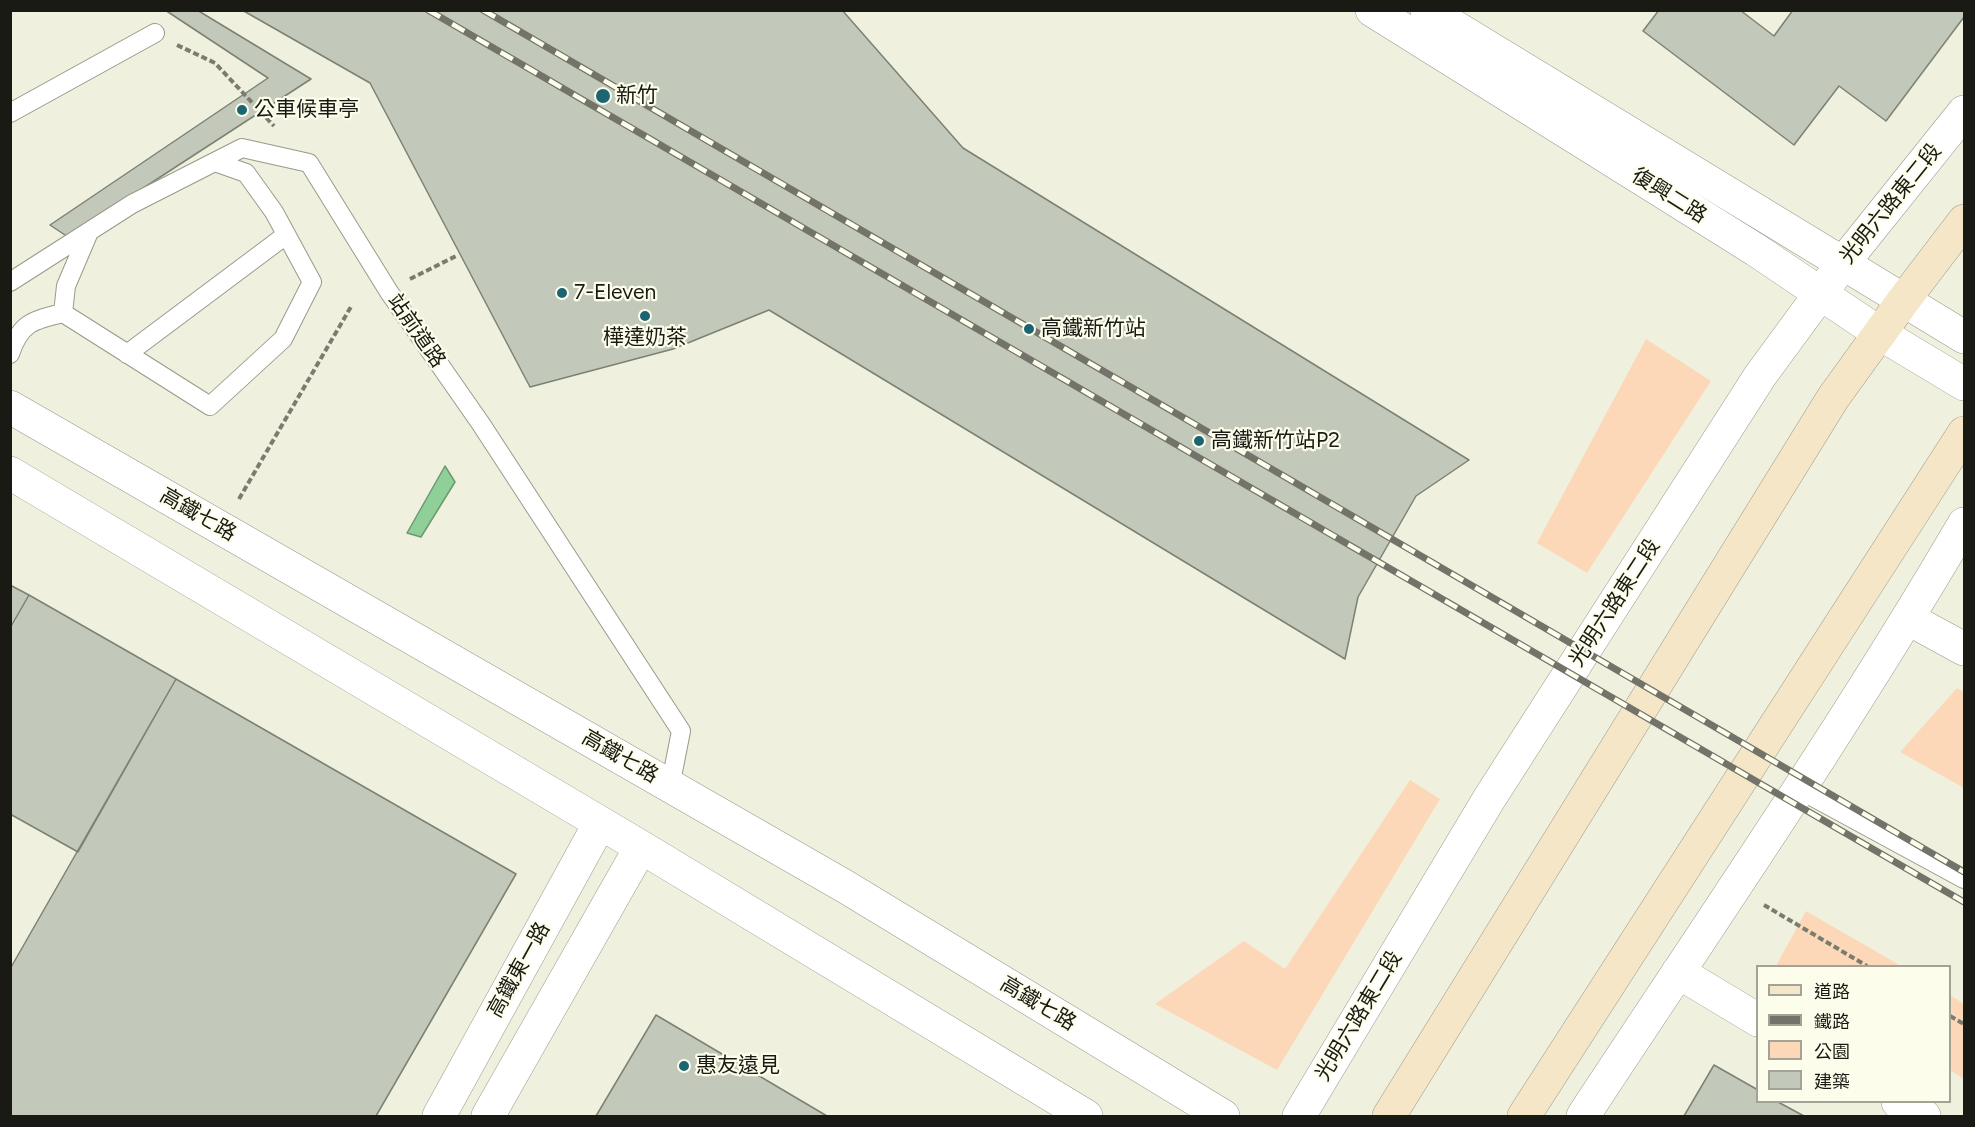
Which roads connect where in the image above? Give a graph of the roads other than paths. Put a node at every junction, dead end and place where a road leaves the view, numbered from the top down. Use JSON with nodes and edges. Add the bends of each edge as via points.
{"nodes":[{"id":1,"x":1372,"y":10,"type":"edge"},
{"id":2,"x":1426,"y":10,"type":"edge"},
{"id":3,"x":155,"y":33,"type":"road end"},
{"id":4,"x":1965,"y":112,"type":"edge"},
{"id":5,"x":10,"y":113,"type":"edge"},
{"id":6,"x":215,"y":162,"type":"junction"},
{"id":7,"x":1965,"y":221,"type":"edge"},
{"id":8,"x":89,"y":232,"type":"junction"},
{"id":9,"x":286,"y":235,"type":"junction"},
{"id":10,"x":1843,"y":263,"type":"junction"},
{"id":11,"x":10,"y":282,"type":"edge"},
{"id":12,"x":1821,"y":294,"type":"junction"},
{"id":13,"x":1903,"y":301,"type":"junction"},
{"id":14,"x":63,"y":313,"type":"junction"},
{"id":15,"x":1879,"y":333,"type":"junction"},
{"id":16,"x":1965,"y":337,"type":"edge"},
{"id":17,"x":10,"y":354,"type":"edge"},
{"id":18,"x":127,"y":354,"type":"junction"},
{"id":19,"x":1965,"y":384,"type":"edge"},
{"id":20,"x":10,"y":408,"type":"edge"},
{"id":21,"x":1965,"y":433,"type":"edge"},
{"id":22,"x":10,"y":473,"type":"edge"},
{"id":23,"x":1965,"y":524,"type":"edge"},
{"id":24,"x":1909,"y":619,"type":"junction"},
{"id":25,"x":1965,"y":650,"type":"edge"},
{"id":26,"x":670,"y":787,"type":"junction"},
{"id":27,"x":1800,"y":790,"type":"junction"},
{"id":28,"x":600,"y":823,"type":"junction"},
{"id":29,"x":641,"y":848,"type":"junction"},
{"id":30,"x":1965,"y":879,"type":"edge"},
{"id":31,"x":1678,"y":972,"type":"junction"},
{"id":32,"x":1756,"y":1019,"type":"edge"},
{"id":33,"x":1901,"y":1103,"type":"edge"},
{"id":34,"x":439,"y":1116,"type":"edge"},
{"id":35,"x":488,"y":1116,"type":"edge"},
{"id":36,"x":1086,"y":1116,"type":"edge"},
{"id":37,"x":1223,"y":1116,"type":"edge"},
{"id":38,"x":1299,"y":1116,"type":"edge"},
{"id":39,"x":1389,"y":1116,"type":"edge"},
{"id":40,"x":1524,"y":1116,"type":"edge"},
{"id":41,"x":1583,"y":1116,"type":"edge"},
{"id":42,"x":1924,"y":1116,"type":"edge"}],
"edges":[{"from":1,"to":12,"type":"street","name":"復興二路"},
{"from":2,"to":10,"type":"street","name":"復興二路"},
{"from":3,"to":5,"type":"lane"},
{"from":4,"to":10,"type":"street","name":"光明六路東二段"},
{"from":6,"to":8,"type":"lane","via":[[132,204]]},
{"from":6,"to":9,"type":"lane","via":[[246,173]]},
{"from":6,"to":26,"type":"lane","name":"站前道路","via":[[242,148],[309,163],[388,292],[494,444],[681,730]]},
{"from":7,"to":13,"type":"main road"},
{"from":8,"to":11,"type":"lane"},
{"from":8,"to":14,"type":"lane","via":[[66,286]]},
{"from":9,"to":18,"type":"lane"},
{"from":9,"to":18,"type":"lane","via":[[312,282],[283,339],[210,406]]},
{"from":10,"to":12,"type":"street","name":"光明六路東二段"},
{"from":10,"to":13,"type":"street","name":"復興二路"},
{"from":12,"to":15,"type":"street","name":"復興二路"},
{"from":12,"to":38,"type":"street","name":"光明六路東二段","via":[[1760,376],[1489,799]]},
{"from":13,"to":15,"type":"main road"},
{"from":13,"to":16,"type":"street","name":"復興二路"},
{"from":14,"to":17,"type":"lane","via":[[35,320],[17,335]]},
{"from":14,"to":18,"type":"lane"},
{"from":15,"to":19,"type":"street","name":"復興二路"},
{"from":15,"to":39,"type":"main road","via":[[1827,408]]},
{"from":20,"to":26,"type":"street","name":"高鐵七路"},
{"from":21,"to":40,"type":"main road"},
{"from":22,"to":28,"type":"street"},
{"from":23,"to":24,"type":"street"},
{"from":24,"to":25,"type":"street"},
{"from":24,"to":27,"type":"street"},
{"from":26,"to":37,"type":"street","name":"高鐵七路","via":[[846,887]]},
{"from":27,"to":30,"type":"lane"},
{"from":27,"to":31,"type":"street"},
{"from":28,"to":29,"type":"street"},
{"from":28,"to":34,"type":"street","name":"高鐵東一路"},
{"from":29,"to":35,"type":"street"},
{"from":29,"to":36,"type":"street"},
{"from":31,"to":32,"type":"street"},
{"from":31,"to":41,"type":"street"},
{"from":33,"to":42,"type":"street"}]}
